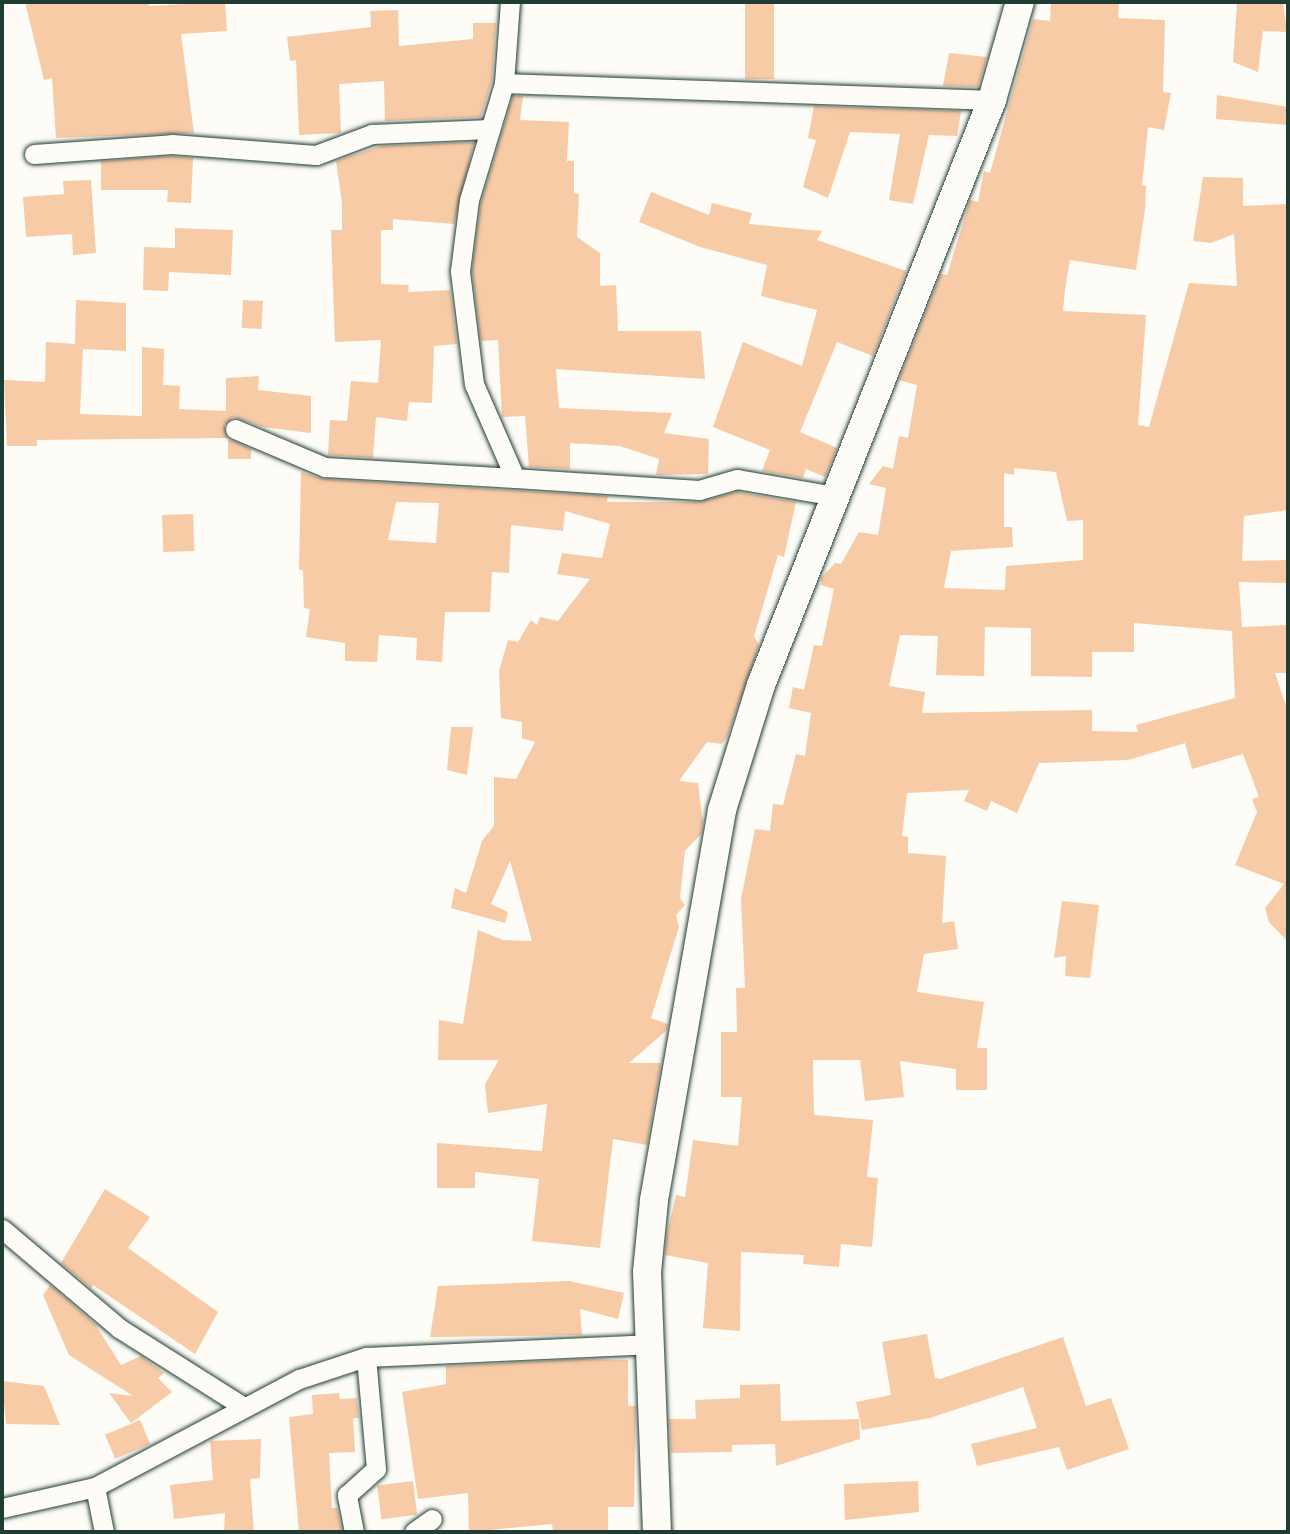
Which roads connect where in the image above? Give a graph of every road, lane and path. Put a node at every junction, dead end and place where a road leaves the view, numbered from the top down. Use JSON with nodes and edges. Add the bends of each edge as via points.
{"nodes":[{"id":1,"x":510,"y":2,"type":"edge"},
{"id":2,"x":1020,"y":2,"type":"edge"},
{"id":3,"x":504,"y":83,"type":"junction"},
{"id":4,"x":992,"y":100,"type":"junction"},
{"id":5,"x":489,"y":130,"type":"junction"},
{"id":6,"x":34,"y":154,"type":"dead end"},
{"id":7,"x":235,"y":429,"type":"dead end"},
{"id":8,"x":515,"y":478,"type":"junction"},
{"id":9,"x":835,"y":496,"type":"junction"},
{"id":10,"x":2,"y":1230,"type":"edge"},
{"id":11,"x":649,"y":1344,"type":"junction"},
{"id":12,"x":366,"y":1357,"type":"junction"},
{"id":13,"x":244,"y":1407,"type":"junction"},
{"id":14,"x":95,"y":1487,"type":"junction"},
{"id":15,"x":2,"y":1508,"type":"edge"},
{"id":16,"x":432,"y":1519,"type":"dead end"},
{"id":17,"x":104,"y":1532,"type":"edge"},
{"id":18,"x":354,"y":1532,"type":"edge"},
{"id":19,"x":414,"y":1532,"type":"edge"},
{"id":20,"x":657,"y":1532,"type":"edge"}],
"edges":[{"from":1,"to":3,"type":"street"},
{"from":2,"to":4,"type":"main road"},
{"from":3,"to":4,"type":"street"},
{"from":3,"to":5,"type":"street"},
{"from":4,"to":9,"type":"main road"},
{"from":5,"to":6,"type":"street","via":[[372,134],[316,155],[172,144]]},
{"from":5,"to":8,"type":"street","via":[[466,212],[460,271],[474,384]]},
{"from":7,"to":8,"type":"street","via":[[325,467]]},
{"from":8,"to":9,"type":"street","via":[[699,490],[737,478]]},
{"from":9,"to":11,"type":"main road","via":[[741,739],[722,810],[654,1200]]},
{"from":10,"to":13,"type":"street","via":[[119,1328]]},
{"from":11,"to":12,"type":"street"},
{"from":11,"to":20,"type":"main road"},
{"from":12,"to":13,"type":"street","via":[[299,1379]]},
{"from":12,"to":18,"type":"street","via":[[376,1469],[346,1497]]},
{"from":13,"to":14,"type":"street"},
{"from":14,"to":15,"type":"street"},
{"from":14,"to":17,"type":"street"},
{"from":16,"to":19,"type":"street"}]}
